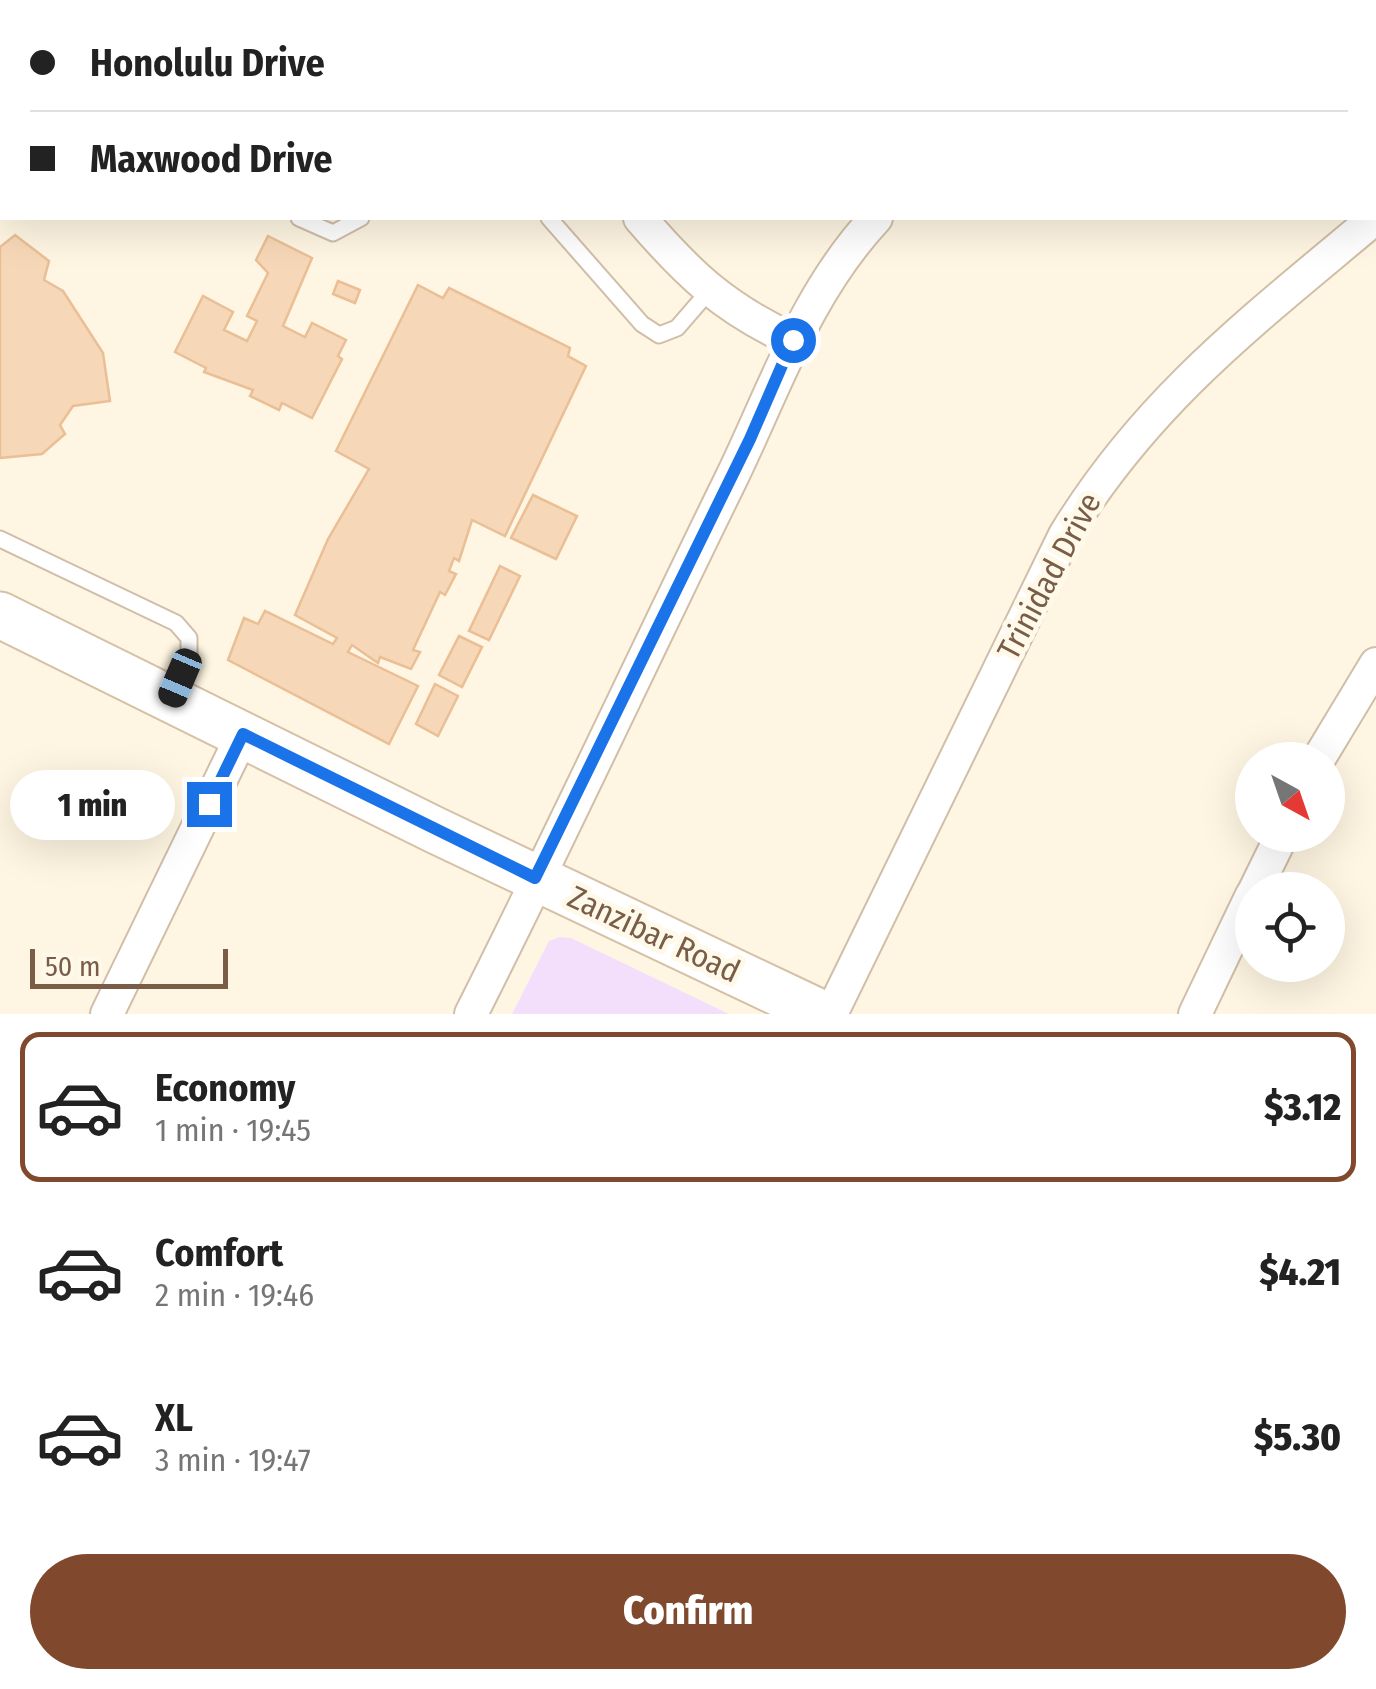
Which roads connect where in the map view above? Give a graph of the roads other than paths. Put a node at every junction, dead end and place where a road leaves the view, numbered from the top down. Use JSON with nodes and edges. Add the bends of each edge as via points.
{"nodes":[{"id":1,"x":304,"y":220,"type":"edge"},
{"id":2,"x":357,"y":220,"type":"edge"},
{"id":3,"x":551,"y":220,"type":"edge"},
{"id":4,"x":642,"y":220,"type":"edge"},
{"id":5,"x":874,"y":220,"type":"edge"},
{"id":6,"x":1371,"y":220,"type":"edge"},
{"id":7,"x":709,"y":291,"type":"junction"},
{"id":8,"x":793,"y":340,"type":"junction"},
{"id":9,"x":0,"y":539,"type":"edge"},
{"id":10,"x":0,"y":615,"type":"edge"},
{"id":11,"x":1376,"y":664,"type":"edge"},
{"id":12,"x":172,"y":699,"type":"junction"},
{"id":13,"x":243,"y":734,"type":"junction"},
{"id":14,"x":1329,"y":742,"type":"edge"},
{"id":15,"x":535,"y":878,"type":"junction"},
{"id":16,"x":1235,"y":931,"type":"edge"},
{"id":17,"x":106,"y":1014,"type":"edge"},
{"id":18,"x":471,"y":1014,"type":"edge"},
{"id":19,"x":827,"y":1014,"type":"edge"},
{"id":20,"x":1195,"y":1014,"type":"edge"}],
"edges":[{"from":1,"to":2,"type":"lane","via":[[333,232]]},
{"from":3,"to":7,"type":"lane","via":[[642,324],[659,334],[677,328]]},
{"from":4,"to":7,"type":"street"},
{"from":5,"to":8,"type":"street","via":[[824,282]]},
{"from":6,"to":19,"type":"street","name":"Trinidad Drive","via":[[1196,370],[1137,430],[1092,490]]},
{"from":7,"to":8,"type":"street"},
{"from":8,"to":15,"type":"street"},
{"from":9,"to":12,"type":"lane","via":[[176,623],[189,638],[189,656]]},
{"from":10,"to":12,"type":"street","name":"Zanzibar Road"},
{"from":11,"to":14,"type":"street"},
{"from":12,"to":13,"type":"street","name":"Zanzibar Road"},
{"from":13,"to":15,"type":"street","name":"Zanzibar Road"},
{"from":13,"to":17,"type":"street"},
{"from":15,"to":18,"type":"street"},
{"from":15,"to":19,"type":"street","name":"Zanzibar Road"},
{"from":16,"to":20,"type":"street"}]}
